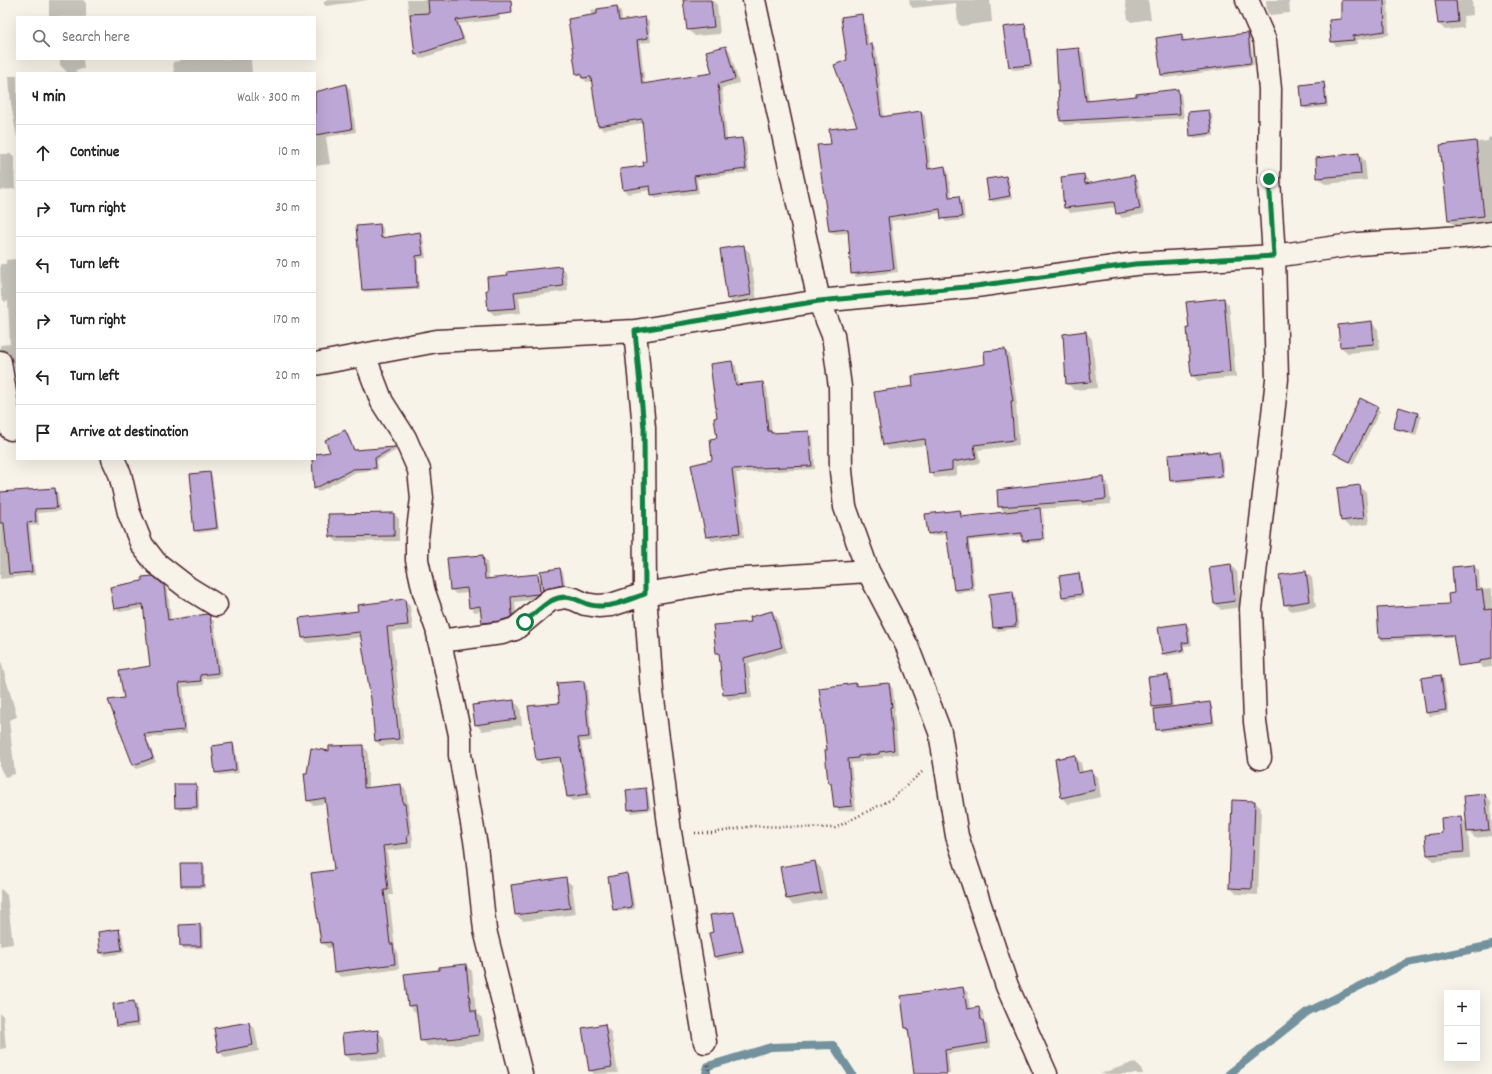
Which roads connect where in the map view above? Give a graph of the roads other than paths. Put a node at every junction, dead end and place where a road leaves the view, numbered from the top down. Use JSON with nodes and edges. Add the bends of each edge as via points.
{"nodes":[{"id":1,"x":754,"y":0,"type":"edge"},
{"id":2,"x":1247,"y":0,"type":"edge"},
{"id":3,"x":1492,"y":233,"type":"edge"},
{"id":4,"x":1274,"y":256,"type":"junction"},
{"id":5,"x":819,"y":301,"type":"junction"},
{"id":6,"x":635,"y":331,"type":"junction"},
{"id":7,"x":364,"y":355,"type":"junction"},
{"id":8,"x":0,"y":362,"type":"edge"},
{"id":9,"x":316,"y":364,"type":"edge"},
{"id":10,"x":10,"y":429,"type":"edge"},
{"id":11,"x":113,"y":460,"type":"edge"},
{"id":12,"x":868,"y":571,"type":"junction"},
{"id":13,"x":645,"y":594,"type":"junction"},
{"id":14,"x":216,"y":605,"type":"dead end"},
{"id":15,"x":440,"y":641,"type":"junction"},
{"id":16,"x":1260,"y":758,"type":"dead end"},
{"id":17,"x":705,"y":1042,"type":"dead end"},
{"id":18,"x":521,"y":1074,"type":"edge"},
{"id":19,"x":1046,"y":1074,"type":"edge"}],
"edges":[{"from":1,"to":5,"type":"street"},
{"from":2,"to":4,"type":"street","via":[[1265,41],[1270,90],[1269,179]]},
{"from":3,"to":4,"type":"street","via":[[1358,244]]},
{"from":4,"to":5,"type":"street","via":[[1135,264],[976,286]]},
{"from":4,"to":16,"type":"street","via":[[1277,379],[1251,609],[1255,722]]},
{"from":5,"to":6,"type":"street"},
{"from":5,"to":12,"type":"street","via":[[833,335],[840,387],[841,472],[845,507]]},
{"from":6,"to":7,"type":"street","via":[[437,341]]},
{"from":6,"to":13,"type":"street","via":[[644,428]]},
{"from":7,"to":9,"type":"street"},
{"from":7,"to":15,"type":"street","via":[[382,402],[405,438],[419,470],[422,498],[417,560],[424,592]]},
{"from":8,"to":10,"type":"street"},
{"from":11,"to":14,"type":"street","via":[[120,474],[129,513],[142,545],[156,562],[187,587]]},
{"from":12,"to":13,"type":"street","via":[[729,580]]},
{"from":12,"to":19,"type":"street","via":[[907,646],[940,732],[957,836],[1007,986]]},
{"from":13,"to":15,"type":"street","via":[[611,605],[598,606],[565,597],[550,600],[515,629]]},
{"from":13,"to":17,"type":"street","via":[[652,691],[670,832]]},
{"from":15,"to":18,"type":"street","via":[[460,735],[460,756],[476,846],[485,930]]}]}
